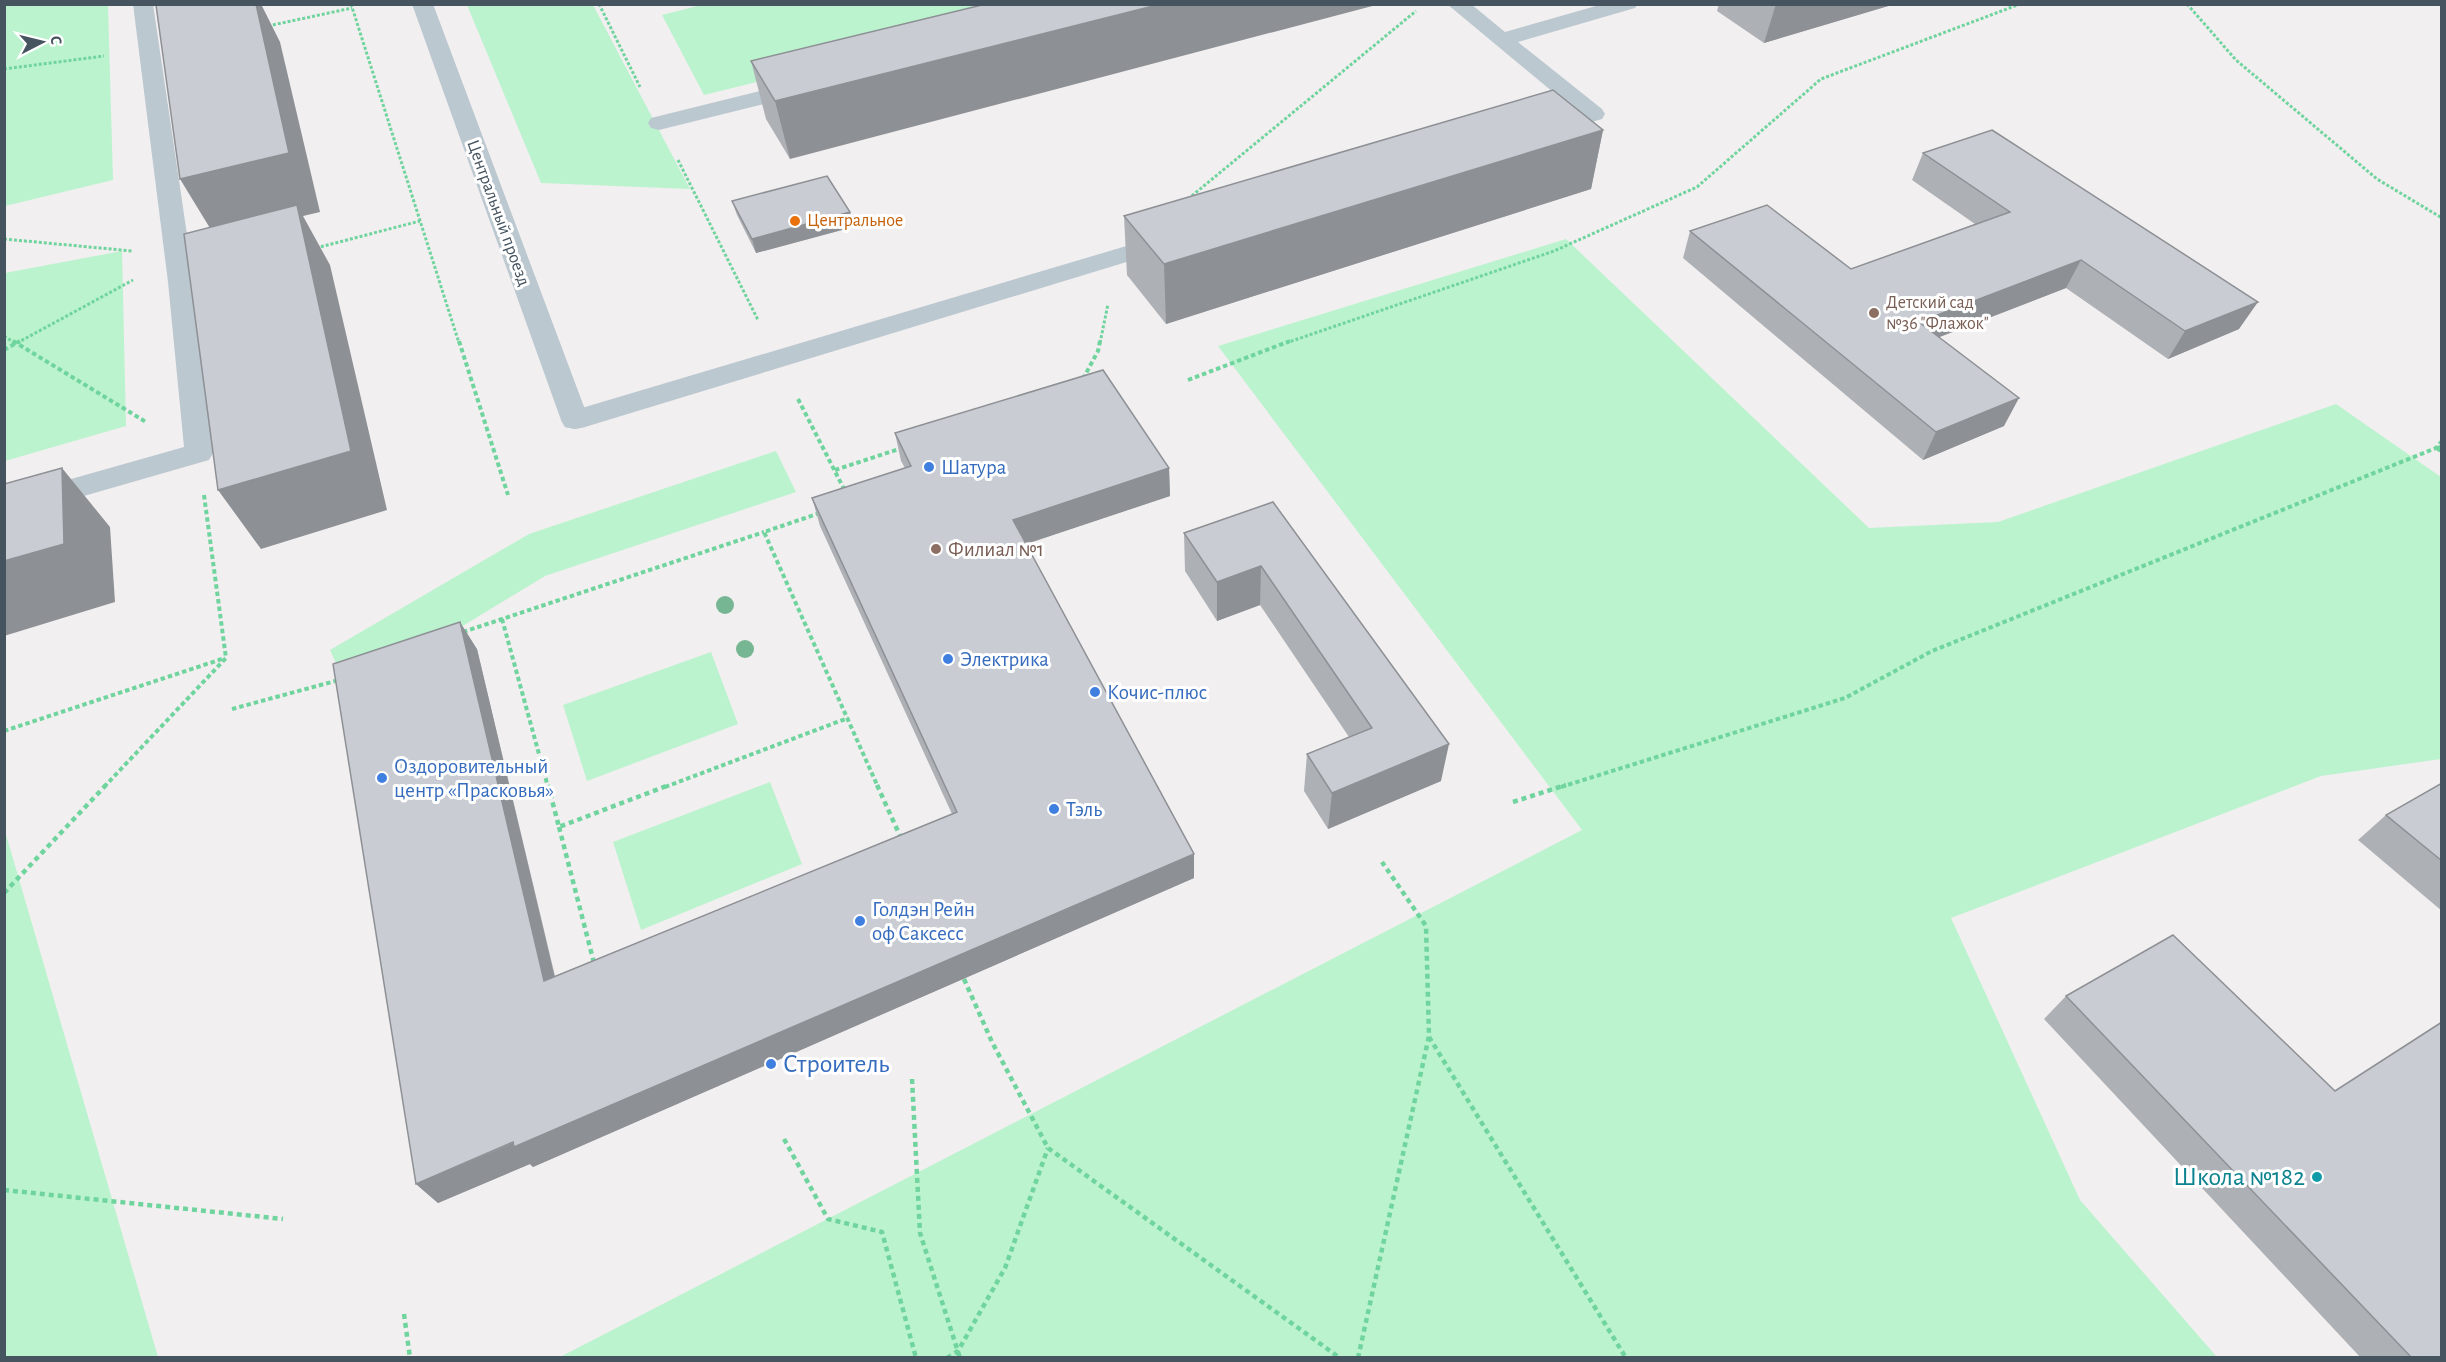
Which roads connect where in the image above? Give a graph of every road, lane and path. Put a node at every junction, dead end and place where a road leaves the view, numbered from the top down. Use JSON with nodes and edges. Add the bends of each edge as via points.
{"nodes":[{"id":1,"x":143,"y":4,"type":"edge"},
{"id":2,"x":422,"y":4,"type":"edge"},
{"id":3,"x":599,"y":4,"type":"edge"},
{"id":4,"x":1424,"y":4,"type":"edge"},
{"id":5,"x":1457,"y":4,"type":"edge"},
{"id":6,"x":1628,"y":4,"type":"edge"},
{"id":7,"x":2020,"y":4,"type":"edge"},
{"id":8,"x":2187,"y":4,"type":"edge"},
{"id":9,"x":352,"y":6,"type":"edge"},
{"id":10,"x":262,"y":27,"type":"edge"},
{"id":11,"x":1501,"y":40,"type":"junction"},
{"id":12,"x":150,"y":51,"type":"junction"},
{"id":13,"x":4,"y":69,"type":"edge"},
{"id":14,"x":819,"y":83,"type":"edge"},
{"id":15,"x":659,"y":123,"type":"junction"},
{"id":16,"x":1526,"y":134,"type":"edge"},
{"id":17,"x":1181,"y":205,"type":"edge"},
{"id":18,"x":2442,"y":218,"type":"edge"},
{"id":19,"x":420,"y":221,"type":"junction"},
{"id":20,"x":1197,"y":233,"type":"edge"},
{"id":21,"x":4,"y":239,"type":"edge"},
{"id":22,"x":306,"y":250,"type":"edge"},
{"id":23,"x":177,"y":255,"type":"junction"},
{"id":24,"x":4,"y":336,"type":"edge"},
{"id":25,"x":17,"y":343,"type":"junction"},
{"id":26,"x":4,"y":350,"type":"edge"},
{"id":27,"x":1098,"y":351,"type":"dead end"},
{"id":28,"x":778,"y":359,"type":"junction"},
{"id":29,"x":1083,"y":380,"type":"edge"},
{"id":30,"x":1188,"y":380,"type":"dead end"},
{"id":31,"x":2442,"y":441,"type":"edge"},
{"id":32,"x":912,"y":445,"type":"edge"},
{"id":33,"x":2442,"y":447,"type":"edge"},
{"id":34,"x":2436,"y":448,"type":"junction"},
{"id":35,"x":2442,"y":451,"type":"edge"},
{"id":36,"x":199,"y":453,"type":"junction"},
{"id":37,"x":835,"y":470,"type":"junction"},
{"id":38,"x":846,"y":492,"type":"edge"},
{"id":39,"x":508,"y":495,"type":"dead end"},
{"id":40,"x":4,"y":509,"type":"edge"},
{"id":41,"x":830,"y":510,"type":"edge"},
{"id":42,"x":764,"y":532,"type":"junction"},
{"id":43,"x":502,"y":619,"type":"junction"},
{"id":44,"x":453,"y":636,"type":"edge"},
{"id":45,"x":226,"y":658,"type":"junction"},
{"id":46,"x":342,"y":679,"type":"edge"},
{"id":47,"x":232,"y":709,"type":"dead end"},
{"id":48,"x":848,"y":718,"type":"junction"},
{"id":49,"x":4,"y":731,"type":"edge"},
{"id":50,"x":1513,"y":802,"type":"dead end"},
{"id":51,"x":559,"y":827,"type":"junction"},
{"id":52,"x":903,"y":842,"type":"edge"},
{"id":53,"x":1382,"y":862,"type":"dead end"},
{"id":54,"x":4,"y":893,"type":"edge"},
{"id":55,"x":606,"y":960,"type":"edge"},
{"id":56,"x":964,"y":979,"type":"edge"},
{"id":57,"x":1429,"y":1036,"type":"junction"},
{"id":58,"x":912,"y":1079,"type":"dead end"},
{"id":59,"x":784,"y":1138,"type":"dead end"},
{"id":60,"x":1048,"y":1148,"type":"junction"},
{"id":61,"x":4,"y":1190,"type":"edge"},
{"id":62,"x":283,"y":1219,"type":"dead end"},
{"id":63,"x":404,"y":1314,"type":"dead end"},
{"id":64,"x":959,"y":1354,"type":"edge"},
{"id":65,"x":410,"y":1358,"type":"edge"},
{"id":66,"x":916,"y":1358,"type":"edge"},
{"id":67,"x":947,"y":1358,"type":"edge"},
{"id":68,"x":1340,"y":1358,"type":"edge"},
{"id":69,"x":1358,"y":1358,"type":"edge"},
{"id":70,"x":1626,"y":1358,"type":"edge"}],
"edges":[{"from":1,"to":12,"type":"street"},
{"from":2,"to":28,"type":"street","name":"Центральный проезд","via":[[575,420]]},
{"from":3,"to":15,"type":"path"},
{"from":4,"to":17,"type":"path"},
{"from":5,"to":11,"type":"street"},
{"from":6,"to":11,"type":"street"},
{"from":7,"to":30,"type":"path","via":[[1821,79],[1697,187],[1554,251]]},
{"from":8,"to":18,"type":"path","via":[[2236,60],[2378,179]]},
{"from":9,"to":10,"type":"path"},
{"from":9,"to":19,"type":"path"},
{"from":11,"to":16,"type":"street","via":[[1594,114]]},
{"from":12,"to":13,"type":"path"},
{"from":12,"to":23,"type":"street"},
{"from":14,"to":15,"type":"street"},
{"from":15,"to":28,"type":"path"},
{"from":19,"to":22,"type":"path"},
{"from":19,"to":39,"type":"path"},
{"from":20,"to":28,"type":"street"},
{"from":21,"to":23,"type":"path"},
{"from":23,"to":25,"type":"path"},
{"from":23,"to":36,"type":"street"},
{"from":24,"to":25,"type":"path"},
{"from":25,"to":26,"type":"path"},
{"from":25,"to":36,"type":"path"},
{"from":27,"to":29,"type":"path"},
{"from":28,"to":37,"type":"path"},
{"from":31,"to":34,"type":"path"},
{"from":32,"to":37,"type":"path"},
{"from":33,"to":34,"type":"path"},
{"from":34,"to":35,"type":"path"},
{"from":34,"to":50,"type":"path","via":[[1932,651],[1845,698]]},
{"from":36,"to":40,"type":"street"},
{"from":36,"to":45,"type":"path"},
{"from":37,"to":38,"type":"path"},
{"from":41,"to":42,"type":"path"},
{"from":42,"to":43,"type":"path"},
{"from":42,"to":48,"type":"path"},
{"from":43,"to":44,"type":"path"},
{"from":43,"to":51,"type":"path"},
{"from":45,"to":49,"type":"path"},
{"from":45,"to":54,"type":"path"},
{"from":46,"to":47,"type":"path"},
{"from":48,"to":51,"type":"path"},
{"from":48,"to":52,"type":"path"},
{"from":51,"to":55,"type":"path","via":[[595,964]]},
{"from":53,"to":57,"type":"path","via":[[1426,926]]},
{"from":56,"to":60,"type":"path"},
{"from":57,"to":69,"type":"path"},
{"from":57,"to":70,"type":"path"},
{"from":58,"to":64,"type":"path","via":[[920,1233]]},
{"from":59,"to":66,"type":"path","via":[[828,1220],[882,1232]]},
{"from":60,"to":64,"type":"path","via":[[1005,1268]]},
{"from":60,"to":68,"type":"path"},
{"from":61,"to":62,"type":"path"},
{"from":63,"to":65,"type":"path"},
{"from":64,"to":67,"type":"path"}]}
